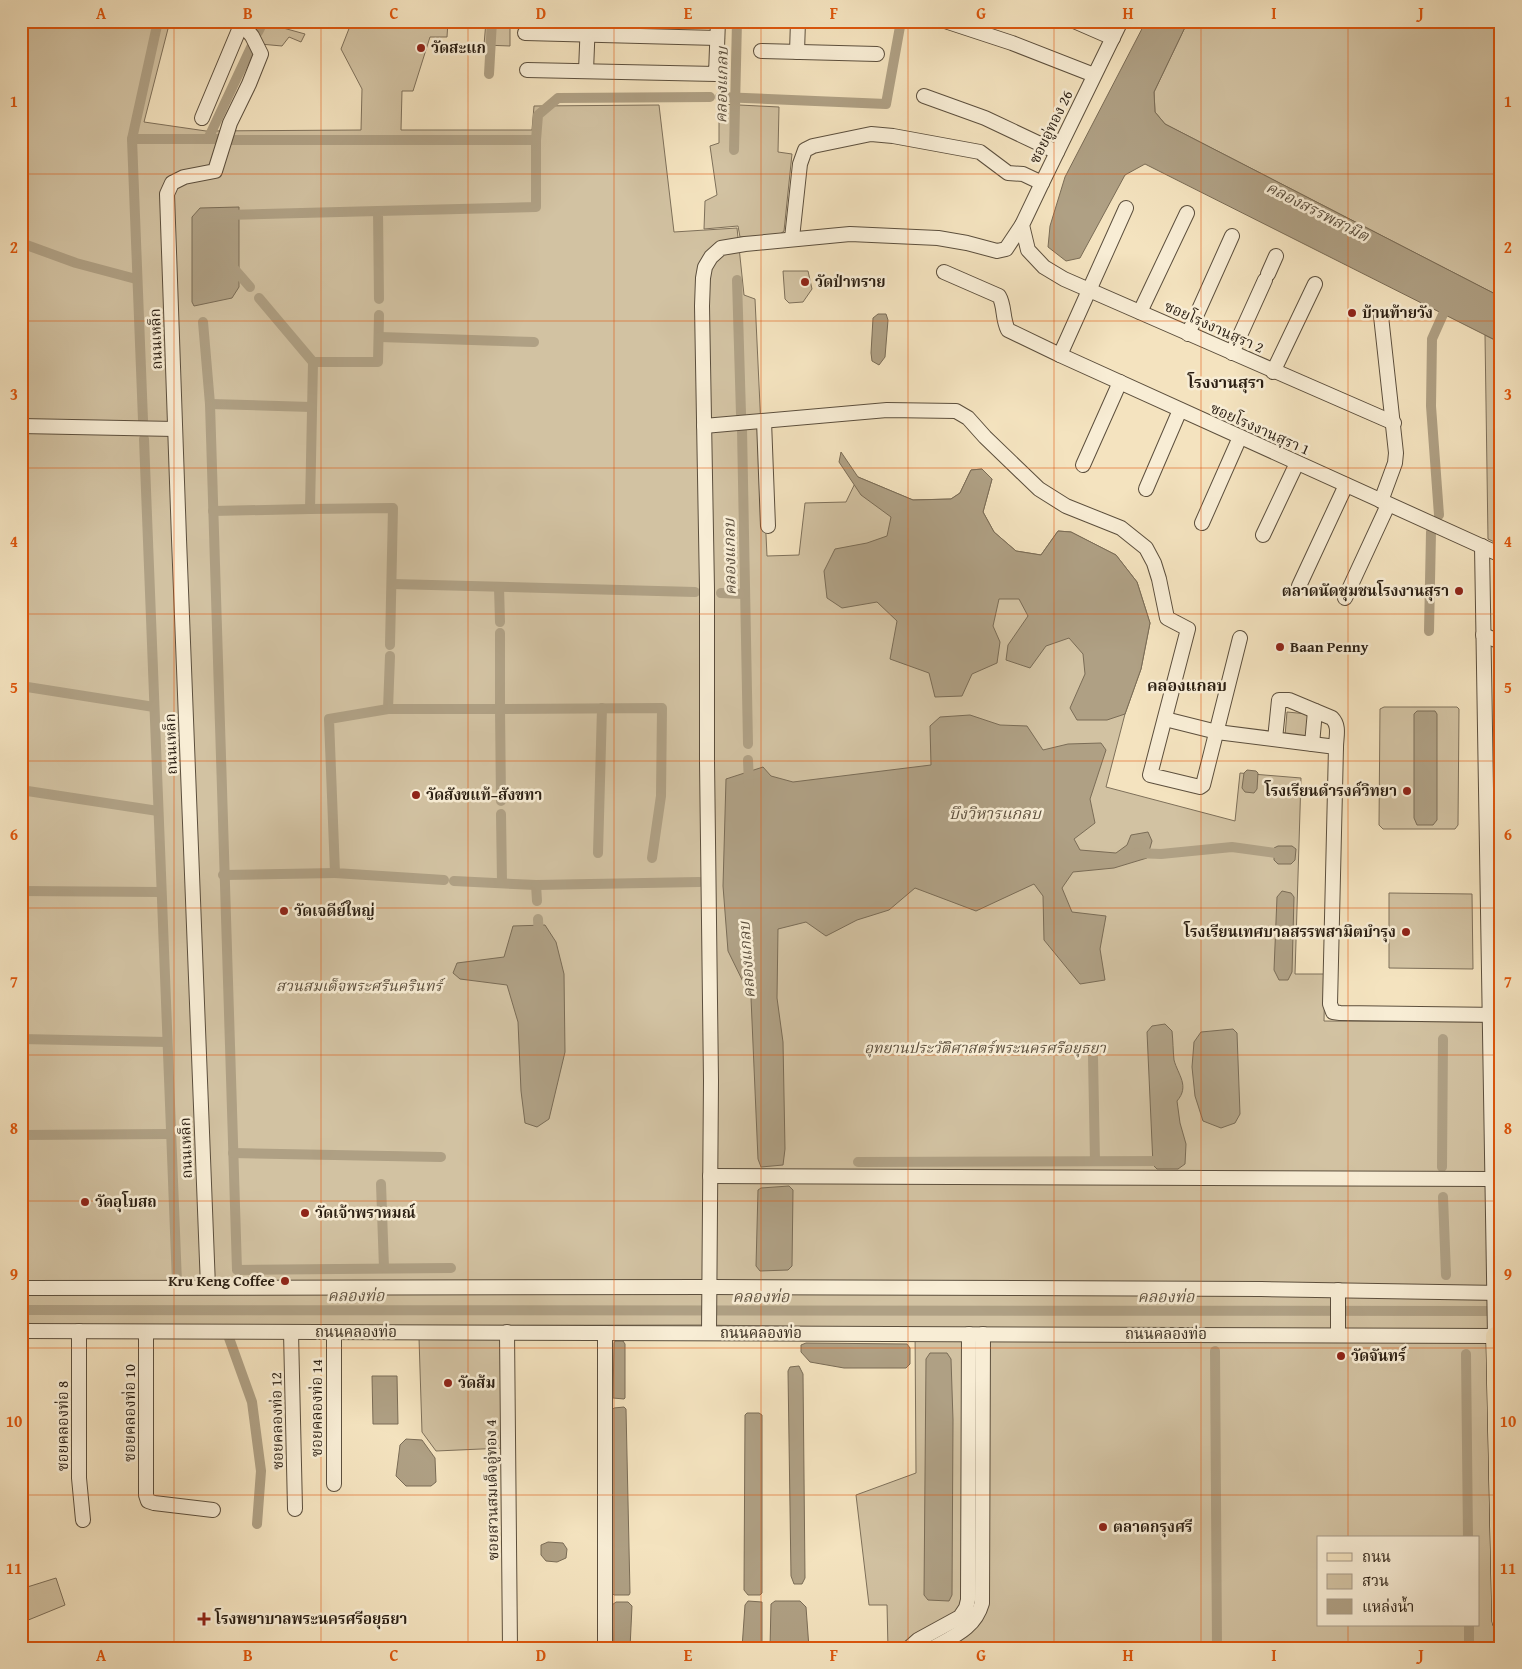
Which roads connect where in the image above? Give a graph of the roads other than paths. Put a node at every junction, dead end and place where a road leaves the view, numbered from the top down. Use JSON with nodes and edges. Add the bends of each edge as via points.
{"nodes":[{"id":1,"x":718,"y":21,"type":"edge"},
{"id":2,"x":798,"y":21,"type":"edge"},
{"id":3,"x":944,"y":21,"type":"edge"},
{"id":4,"x":1074,"y":21,"type":"edge"},
{"id":5,"x":1121,"y":21,"type":"edge"},
{"id":6,"x":240,"y":23,"type":"edge"},
{"id":7,"x":588,"y":28,"type":"edge"},
{"id":8,"x":525,"y":33,"type":"dead end"},
{"id":9,"x":717,"y":38,"type":"junction"},
{"id":10,"x":1113,"y":38,"type":"junction"},
{"id":11,"x":761,"y":51,"type":"dead end"},
{"id":12,"x":798,"y":52,"type":"junction"},
{"id":13,"x":876,"y":54,"type":"dead end"},
{"id":14,"x":527,"y":70,"type":"dead end"},
{"id":15,"x":586,"y":72,"type":"junction"},
{"id":16,"x":1094,"y":75,"type":"junction"},
{"id":17,"x":924,"y":96,"type":"dead end"},
{"id":18,"x":202,"y":118,"type":"dead end"},
{"id":19,"x":1057,"y":152,"type":"junction"},
{"id":20,"x":1042,"y":183,"type":"junction"},
{"id":21,"x":1126,"y":208,"type":"dead end"},
{"id":22,"x":1187,"y":213,"type":"dead end"},
{"id":23,"x":1022,"y":226,"type":"junction"},
{"id":24,"x":1232,"y":236,"type":"dead end"},
{"id":25,"x":792,"y":238,"type":"junction"},
{"id":26,"x":1276,"y":256,"type":"dead end"},
{"id":27,"x":944,"y":272,"type":"dead end"},
{"id":28,"x":1315,"y":284,"type":"dead end"},
{"id":29,"x":1090,"y":290,"type":"junction"},
{"id":30,"x":1140,"y":312,"type":"junction"},
{"id":31,"x":1381,"y":316,"type":"dead end"},
{"id":32,"x":1188,"y":334,"type":"junction"},
{"id":33,"x":1232,"y":353,"type":"junction"},
{"id":34,"x":1060,"y":355,"type":"junction"},
{"id":35,"x":1273,"y":372,"type":"junction"},
{"id":36,"x":1120,"y":382,"type":"junction"},
{"id":37,"x":1180,"y":410,"type":"junction"},
{"id":38,"x":764,"y":421,"type":"junction"},
{"id":39,"x":1394,"y":424,"type":"junction"},
{"id":40,"x":21,"y":426,"type":"edge"},
{"id":41,"x":704,"y":426,"type":"junction"},
{"id":42,"x":175,"y":429,"type":"junction"},
{"id":43,"x":1240,"y":437,"type":"junction"},
{"id":44,"x":1297,"y":463,"type":"junction"},
{"id":45,"x":1083,"y":464,"type":"dead end"},
{"id":46,"x":1346,"y":486,"type":"junction"},
{"id":47,"x":1146,"y":489,"type":"dead end"},
{"id":48,"x":1385,"y":503,"type":"junction"},
{"id":49,"x":1202,"y":523,"type":"dead end"},
{"id":50,"x":768,"y":526,"type":"dead end"},
{"id":51,"x":1263,"y":536,"type":"dead end"},
{"id":52,"x":1482,"y":546,"type":"junction"},
{"id":53,"x":1501,"y":555,"type":"edge"},
{"id":54,"x":1299,"y":586,"type":"dead end"},
{"id":55,"x":1345,"y":598,"type":"dead end"},
{"id":56,"x":1483,"y":635,"type":"junction"},
{"id":57,"x":1240,"y":638,"type":"dead end"},
{"id":58,"x":1501,"y":642,"type":"edge"},
{"id":59,"x":1315,"y":711,"type":"junction"},
{"id":60,"x":1165,"y":719,"type":"junction"},
{"id":61,"x":1217,"y":732,"type":"junction"},
{"id":62,"x":1275,"y":739,"type":"junction"},
{"id":63,"x":1312,"y":744,"type":"junction"},
{"id":64,"x":1336,"y":747,"type":"junction"},
{"id":65,"x":1496,"y":1015,"type":"edge"},
{"id":66,"x":710,"y":1176,"type":"junction"},
{"id":67,"x":1493,"y":1179,"type":"junction"},
{"id":68,"x":208,"y":1287,"type":"junction"},
{"id":69,"x":21,"y":1288,"type":"edge"},
{"id":70,"x":710,"y":1292,"type":"junction"},
{"id":71,"x":1338,"y":1293,"type":"junction"},
{"id":72,"x":1496,"y":1294,"type":"edge"},
{"id":73,"x":709,"y":1327,"type":"junction"},
{"id":74,"x":21,"y":1331,"type":"edge"},
{"id":75,"x":79,"y":1331,"type":"junction"},
{"id":76,"x":146,"y":1332,"type":"junction"},
{"id":77,"x":291,"y":1332,"type":"junction"},
{"id":78,"x":334,"y":1332,"type":"junction"},
{"id":79,"x":507,"y":1332,"type":"junction"},
{"id":80,"x":1338,"y":1332,"type":"junction"},
{"id":81,"x":605,"y":1333,"type":"junction"},
{"id":82,"x":1497,"y":1333,"type":"edge"},
{"id":83,"x":968,"y":1334,"type":"junction"},
{"id":84,"x":983,"y":1334,"type":"junction"},
{"id":85,"x":334,"y":1484,"type":"dead end"},
{"id":86,"x":295,"y":1509,"type":"dead end"},
{"id":87,"x":213,"y":1510,"type":"dead end"},
{"id":88,"x":83,"y":1520,"type":"dead end"},
{"id":89,"x":1501,"y":1621,"type":"edge"},
{"id":90,"x":510,"y":1648,"type":"edge"},
{"id":91,"x":605,"y":1648,"type":"edge"},
{"id":92,"x":910,"y":1648,"type":"edge"},
{"id":93,"x":933,"y":1648,"type":"edge"}],
"edges":[{"from":1,"to":9,"type":"street"},
{"from":2,"to":12,"type":"street"},
{"from":3,"to":16,"type":"street"},
{"from":4,"to":10,"type":"street"},
{"from":5,"to":10,"type":"street","name":"ซอยอู่ทอง 26"},
{"from":6,"to":18,"type":"street"},
{"from":6,"to":42,"type":"street","name":"ถนนเหล็ก","via":[[252,36],[261,54],[230,123],[216,171],[184,177],[172,183],[168,194]]},
{"from":7,"to":8,"type":"street"},
{"from":7,"to":9,"type":"street"},
{"from":7,"to":15,"type":"street"},
{"from":9,"to":15,"type":"street","via":[[716,74]]},
{"from":10,"to":16,"type":"street","name":"ซอยอู่ทอง 26"},
{"from":11,"to":12,"type":"street"},
{"from":12,"to":13,"type":"street"},
{"from":14,"to":15,"type":"street"},
{"from":16,"to":19,"type":"street","name":"ซอยอู่ทอง 26"},
{"from":17,"to":19,"type":"street","via":[[985,118]]},
{"from":19,"to":20,"type":"street","name":"ซอยอู่ทอง 26"},
{"from":20,"to":23,"type":"street","name":"ซอยอู่ทอง 26"},
{"from":20,"to":25,"type":"street","via":[[1023,174],[1008,173],[980,152],[893,136],[871,134],[813,146],[805,150],[800,164]]},
{"from":21,"to":29,"type":"street"},
{"from":22,"to":30,"type":"street"},
{"from":23,"to":25,"type":"street","name":"ซอยอู่ทอง 26","via":[[1006,249],[997,251],[967,243],[914,236],[850,234]]},
{"from":23,"to":29,"type":"street","name":"ซอยโรงงานสุรา 2","via":[[1028,250],[1044,267]]},
{"from":24,"to":32,"type":"street"},
{"from":25,"to":41,"type":"street","name":"ซอยอู่ทอง 26","via":[[721,248],[710,257],[705,267],[702,306]]},
{"from":26,"to":33,"type":"street"},
{"from":27,"to":34,"type":"street","name":"ซอยโรงงานสุรา 1","via":[[999,296],[1003,321],[1008,330]]},
{"from":28,"to":35,"type":"street"},
{"from":29,"to":30,"type":"street","name":"ซอยโรงงานสุรา 2"},
{"from":29,"to":34,"type":"street"},
{"from":30,"to":32,"type":"street","name":"ซอยโรงงานสุรา 2"},
{"from":31,"to":39,"type":"street"},
{"from":32,"to":33,"type":"street","name":"ซอยโรงงานสุรา 2"},
{"from":33,"to":35,"type":"street","name":"ซอยโรงงานสุรา 2"},
{"from":34,"to":36,"type":"street","name":"ซอยโรงงานสุรา 1"},
{"from":35,"to":39,"type":"street","name":"ซอยโรงงานสุรา 2"},
{"from":36,"to":37,"type":"street","name":"ซอยโรงงานสุรา 1"},
{"from":36,"to":45,"type":"street"},
{"from":37,"to":43,"type":"street","name":"ซอยโรงงานสุรา 1"},
{"from":37,"to":47,"type":"street"},
{"from":38,"to":41,"type":"street"},
{"from":38,"to":50,"type":"street"},
{"from":38,"to":60,"type":"street","via":[[887,410],[956,411],[968,418],[1039,489],[1066,506],[1104,520],[1134,537],[1146,548],[1154,563],[1167,618],[1188,630]]},
{"from":39,"to":48,"type":"street","via":[[1395,463]]},
{"from":40,"to":42,"type":"street"},
{"from":41,"to":66,"type":"street","name":"ซอยอู่ทอง 26"},
{"from":42,"to":68,"type":"street","name":"ถนนเหล็ก"},
{"from":43,"to":44,"type":"street","name":"ซอยโรงงานสุรา 1"},
{"from":43,"to":49,"type":"street"},
{"from":44,"to":46,"type":"street","name":"ซอยโรงงานสุรา 1"},
{"from":44,"to":51,"type":"street"},
{"from":46,"to":48,"type":"street","name":"ซอยโรงงานสุรา 1"},
{"from":46,"to":54,"type":"street"},
{"from":48,"to":52,"type":"street","name":"ซอยโรงงานสุรา 1"},
{"from":48,"to":55,"type":"street"},
{"from":52,"to":53,"type":"street","name":"ซอยโรงงานสุรา 1"},
{"from":52,"to":56,"type":"street"},
{"from":56,"to":58,"type":"street"},
{"from":56,"to":65,"type":"street"},
{"from":57,"to":61,"type":"street"},
{"from":59,"to":62,"type":"street","via":[[1289,700],[1279,700]]},
{"from":59,"to":63,"type":"street"},
{"from":59,"to":64,"type":"street","via":[[1335,722]]},
{"from":60,"to":61,"type":"street"},
{"from":60,"to":61,"type":"street","via":[[1150,775],[1202,786]]},
{"from":61,"to":62,"type":"street"},
{"from":62,"to":63,"type":"street"},
{"from":63,"to":64,"type":"street"},
{"from":64,"to":65,"type":"street","via":[[1330,1004],[1333,1012]]},
{"from":65,"to":67,"type":"street"},
{"from":66,"to":67,"type":"street"},
{"from":66,"to":70,"type":"street","name":"ซอยอู่ทอง 26"},
{"from":67,"to":72,"type":"street"},
{"from":68,"to":69,"type":"street"},
{"from":68,"to":70,"type":"street"},
{"from":70,"to":71,"type":"street"},
{"from":70,"to":73,"type":"street","name":"ซอยอู่ทอง 26"},
{"from":71,"to":72,"type":"street"},
{"from":71,"to":80,"type":"street"},
{"from":72,"to":82,"type":"street"},
{"from":73,"to":81,"type":"street","name":"ถนนคลองท่อ"},
{"from":73,"to":83,"type":"street","name":"ถนนคลองท่อ"},
{"from":74,"to":75,"type":"street","name":"ถนนคลองท่อ"},
{"from":75,"to":76,"type":"street","name":"ถนนคลองท่อ"},
{"from":75,"to":88,"type":"street","name":"ซอยคลองท่อ 8","via":[[79,1478]]},
{"from":76,"to":77,"type":"street","name":"ถนนคลองท่อ"},
{"from":76,"to":87,"type":"street","name":"ซอยคลองท่อ 10","via":[[148,1501]]},
{"from":77,"to":78,"type":"street","name":"ถนนคลองท่อ"},
{"from":77,"to":86,"type":"street","name":"ซอยคลองท่อ 12"},
{"from":78,"to":79,"type":"street","name":"ถนนคลองท่อ"},
{"from":78,"to":85,"type":"street","name":"ซอยคลองท่อ 14"},
{"from":79,"to":81,"type":"street","name":"ถนนคลองท่อ"},
{"from":79,"to":90,"type":"street","name":"ซอยสวนสมเด็จอู่ทอง 4"},
{"from":80,"to":82,"type":"street","name":"ถนนคลองท่อ"},
{"from":80,"to":84,"type":"street","name":"ถนนคลองท่อ"},
{"from":81,"to":91,"type":"street"},
{"from":82,"to":89,"type":"main road"},
{"from":83,"to":84,"type":"street","name":"ถนนคลองท่อ"},
{"from":83,"to":92,"type":"street","via":[[968,1600],[960,1617],[918,1640]]},
{"from":84,"to":93,"type":"street","via":[[982,1603],[973,1623]]}]}
